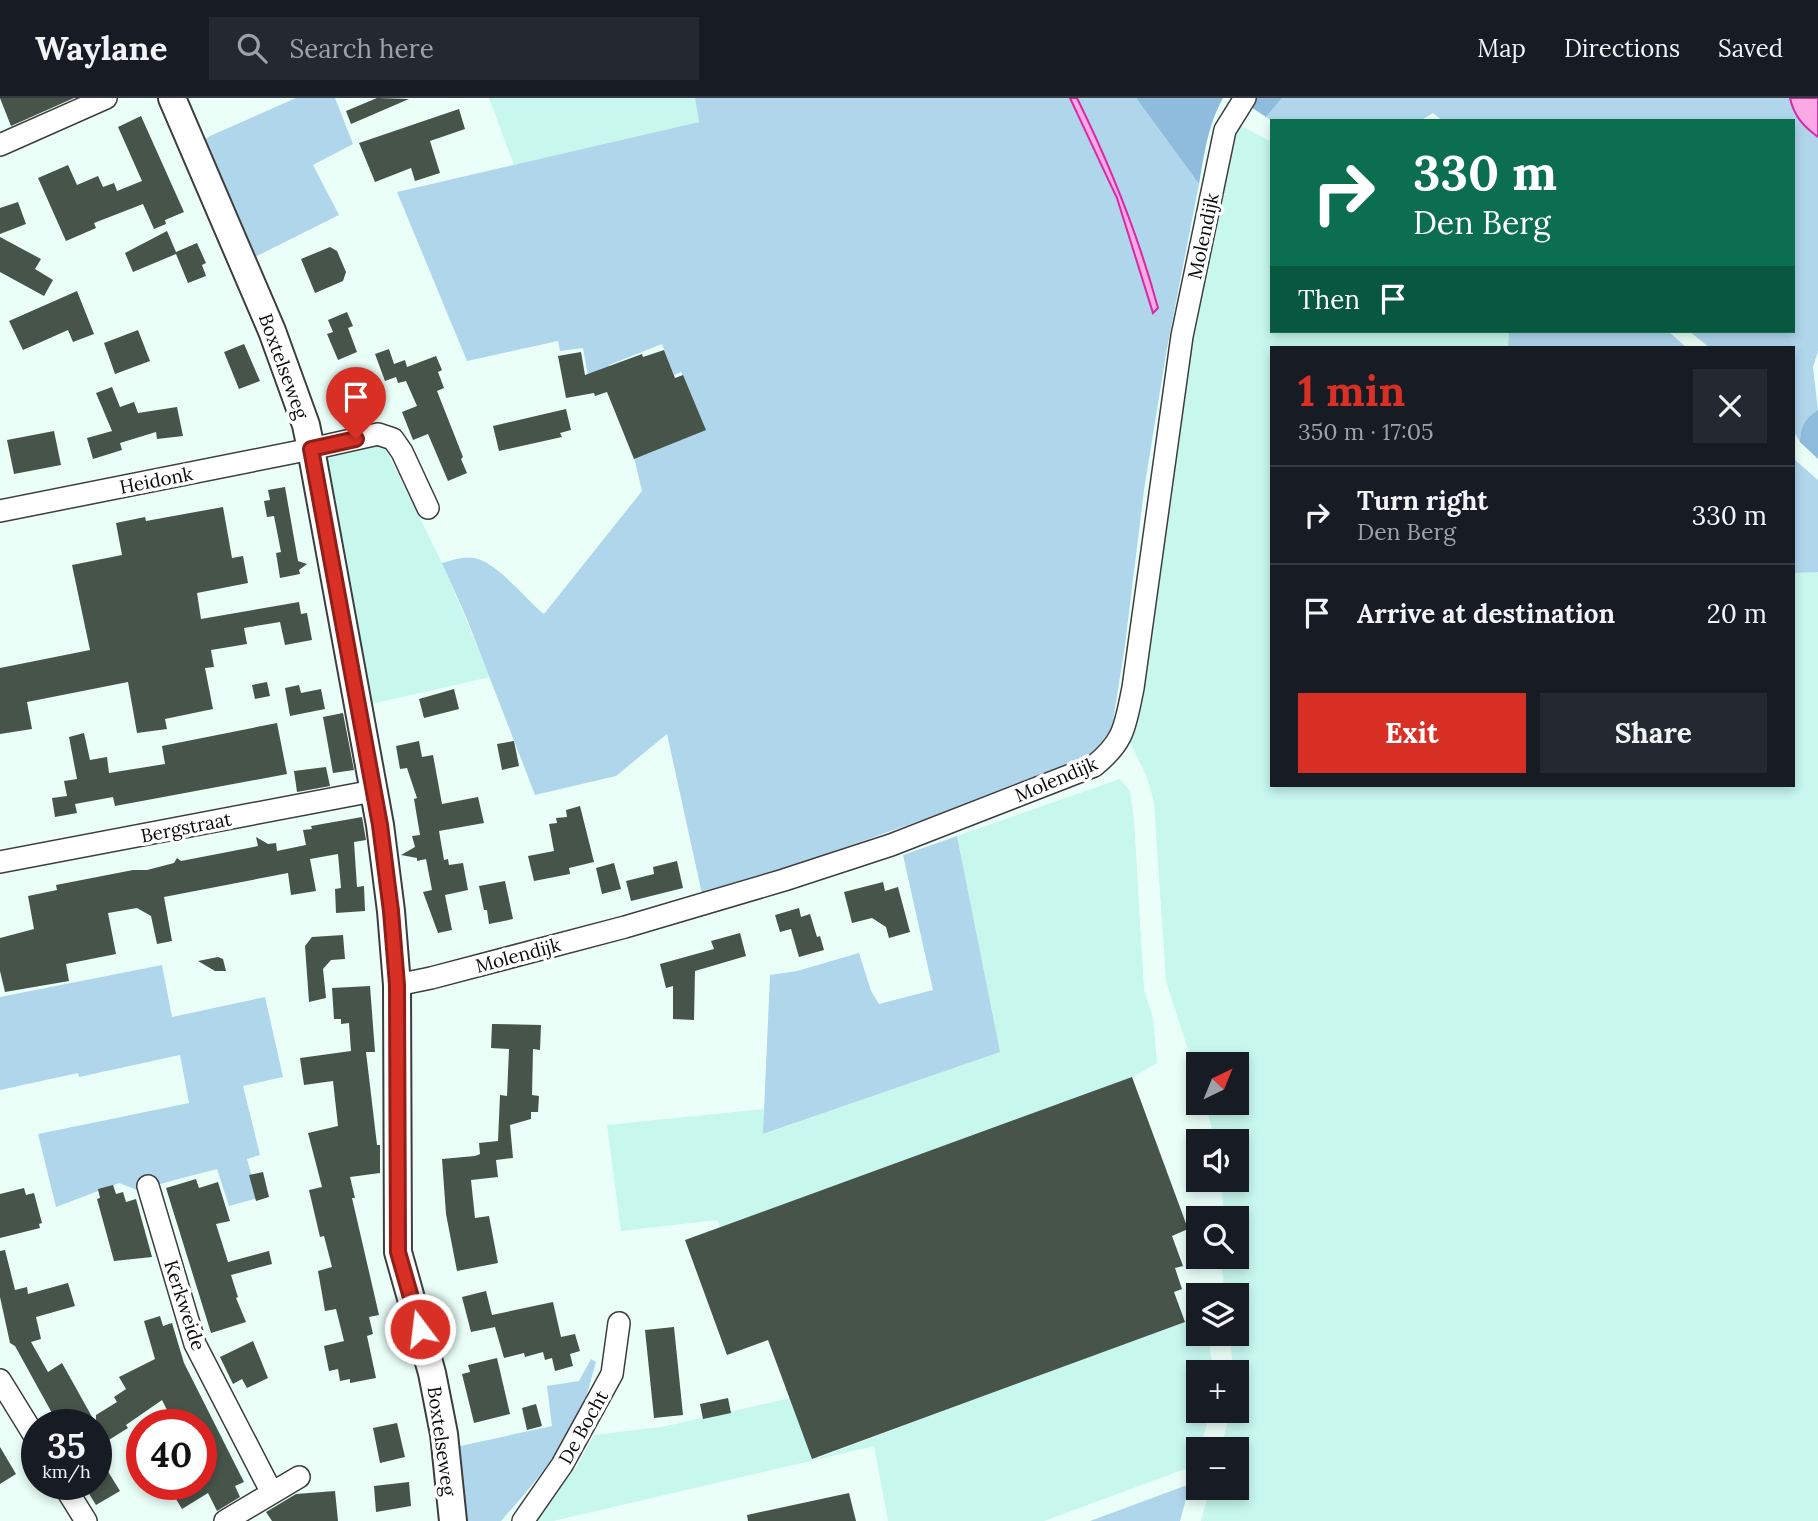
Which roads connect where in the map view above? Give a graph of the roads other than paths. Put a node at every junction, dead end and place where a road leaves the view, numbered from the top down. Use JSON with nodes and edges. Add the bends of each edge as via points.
{"nodes":[{"id":1,"x":106,"y":98,"type":"edge"},
{"id":2,"x":172,"y":98,"type":"edge"},
{"id":3,"x":1245,"y":98,"type":"edge"},
{"id":4,"x":0,"y":145,"type":"edge"},
{"id":5,"x":311,"y":449,"type":"junction"},
{"id":6,"x":428,"y":508,"type":"dead end"},
{"id":7,"x":0,"y":511,"type":"edge"},
{"id":8,"x":373,"y":791,"type":"junction"},
{"id":9,"x":0,"y":862,"type":"edge"},
{"id":10,"x":397,"y":985,"type":"junction"},
{"id":11,"x":148,"y":1186,"type":"dead end"},
{"id":12,"x":619,"y":1323,"type":"dead end"},
{"id":13,"x":0,"y":1380,"type":"edge"},
{"id":14,"x":21,"y":1414,"type":"edge"},
{"id":15,"x":299,"y":1478,"type":"dead end"},
{"id":16,"x":272,"y":1493,"type":"junction"},
{"id":17,"x":73,"y":1500,"type":"edge"},
{"id":18,"x":86,"y":1521,"type":"edge"},
{"id":19,"x":225,"y":1521,"type":"edge"},
{"id":20,"x":453,"y":1521,"type":"edge"},
{"id":21,"x":523,"y":1521,"type":"edge"}],
"edges":[{"from":1,"to":4,"type":"street"},
{"from":2,"to":5,"type":"street","name":"Boxtelseweg","via":[[272,331]]},
{"from":3,"to":10,"type":"street","name":"Molendijk","via":[[1225,131],[1182,336],[1133,688],[1112,751],[1094,766],[891,845],[625,927]]},
{"from":5,"to":6,"type":"street","name":"Heidonk","via":[[378,434],[393,439]]},
{"from":5,"to":7,"type":"street","name":"Heidonk"},
{"from":5,"to":8,"type":"street","name":"Boxtelseweg"},
{"from":8,"to":9,"type":"street","name":"Bergstraat"},
{"from":8,"to":10,"type":"street","name":"Boxtelseweg"},
{"from":10,"to":20,"type":"street","name":"Boxtelseweg","via":[[398,1252],[432,1373]]},
{"from":11,"to":16,"type":"street","name":"Kerkweide","via":[[195,1343]]},
{"from":12,"to":21,"type":"street","name":"De Bocht","via":[[612,1374],[562,1465]]},
{"from":13,"to":14,"type":"street"},
{"from":15,"to":16,"type":"street"},
{"from":16,"to":19,"type":"street"},
{"from":17,"to":18,"type":"street"}]}
